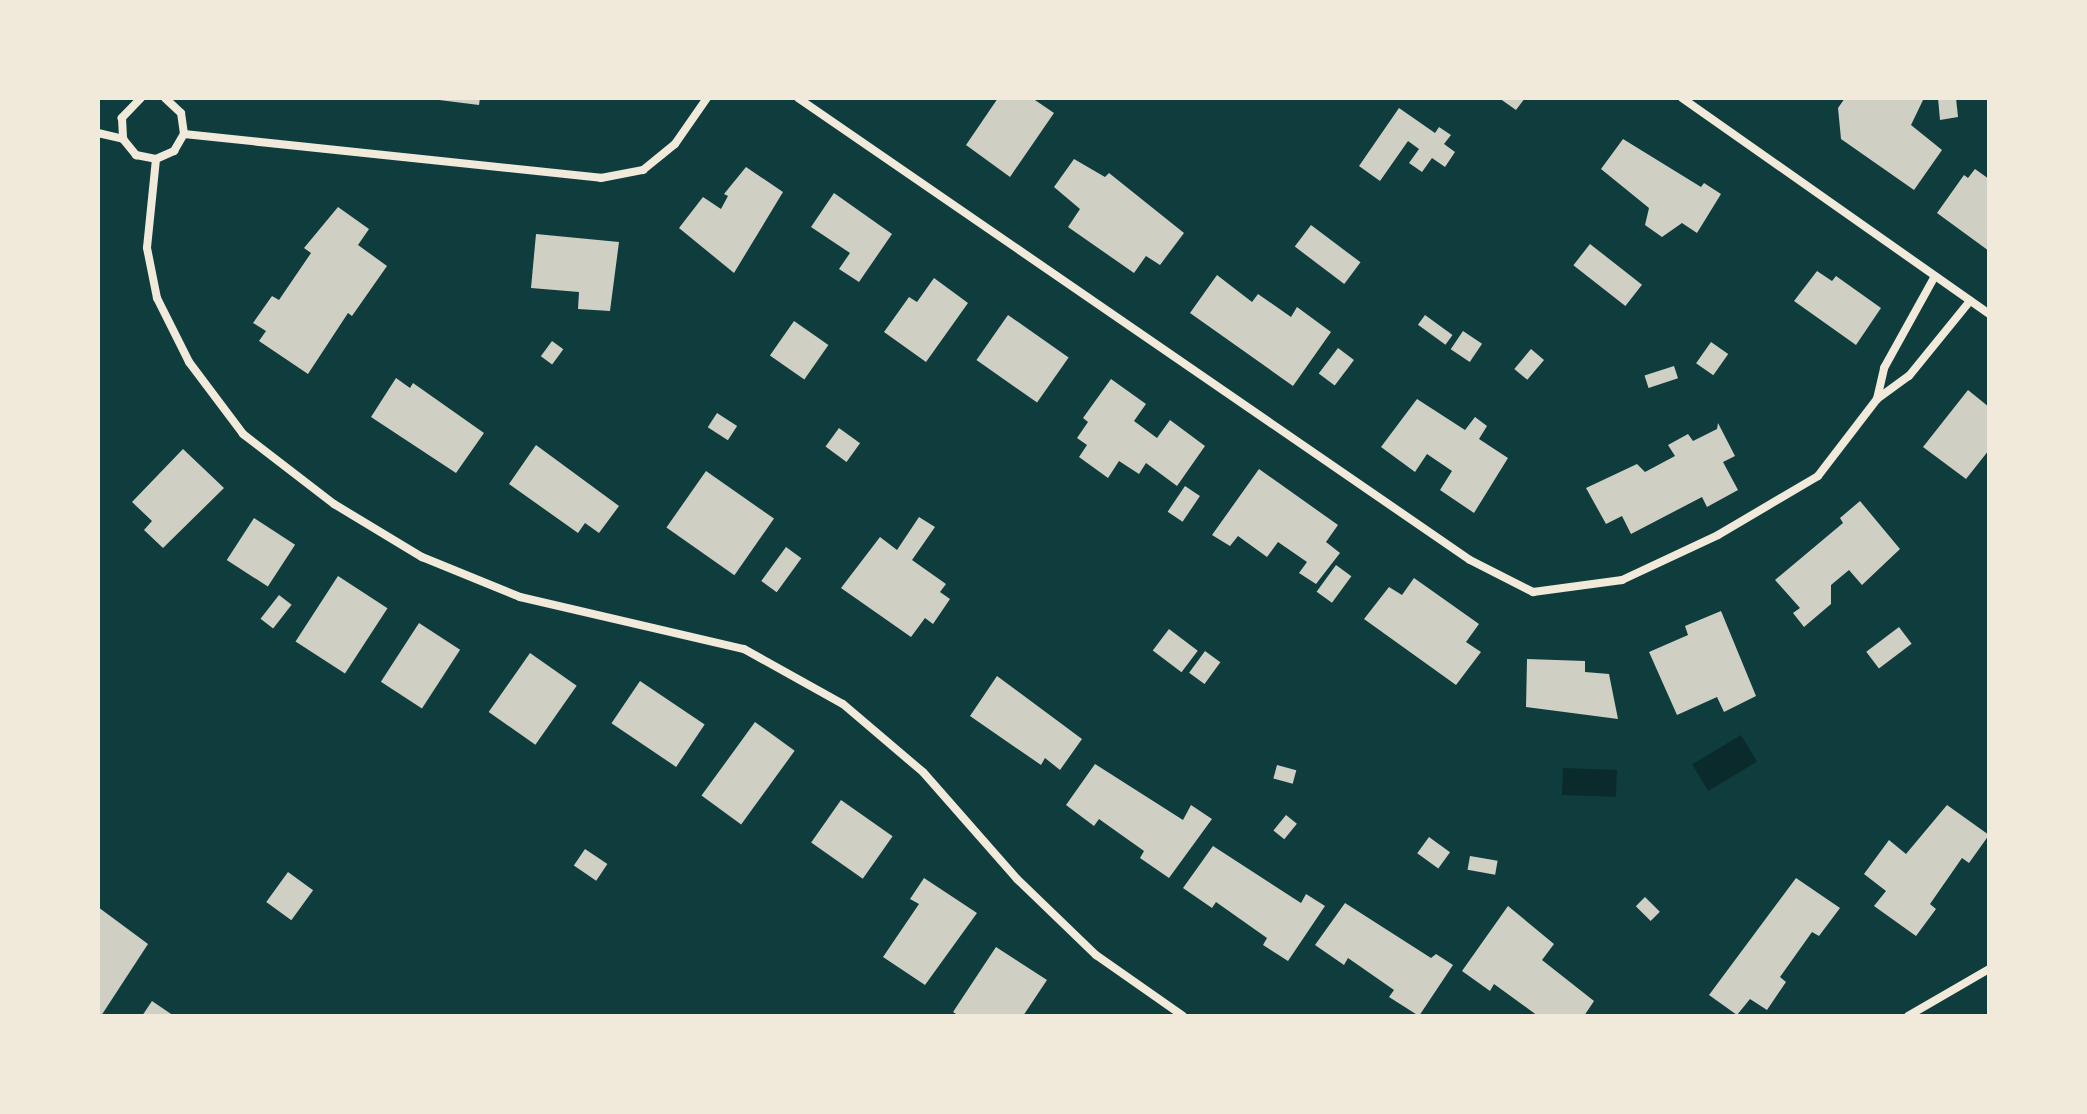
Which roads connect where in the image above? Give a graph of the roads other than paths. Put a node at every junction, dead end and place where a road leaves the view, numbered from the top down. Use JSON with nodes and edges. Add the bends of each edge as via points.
{"nodes":[{"id":1,"x":141,"y":98,"type":"edge"},
{"id":2,"x":165,"y":98,"type":"edge"},
{"id":3,"x":707,"y":98,"type":"edge"},
{"id":4,"x":798,"y":98,"type":"edge"},
{"id":5,"x":1682,"y":98,"type":"edge"},
{"id":6,"x":98,"y":133,"type":"edge"},
{"id":7,"x":184,"y":134,"type":"junction"},
{"id":8,"x":123,"y":139,"type":"junction"},
{"id":9,"x":156,"y":159,"type":"junction"},
{"id":10,"x":1935,"y":276,"type":"junction"},
{"id":11,"x":1970,"y":301,"type":"junction"},
{"id":12,"x":1989,"y":314,"type":"edge"},
{"id":13,"x":1877,"y":399,"type":"junction"},
{"id":14,"x":1989,"y":969,"type":"edge"},
{"id":15,"x":1183,"y":1016,"type":"edge"},
{"id":16,"x":1908,"y":1016,"type":"edge"}],
"edges":[{"from":1,"to":8,"type":"street","via":[[122,118]]},
{"from":2,"to":7,"type":"street","via":[[181,113]]},
{"from":3,"to":7,"type":"street","via":[[675,144],[643,170],[601,178]]},
{"from":4,"to":13,"type":"street","via":[[1470,560],[1533,592],[1622,580],[1718,535],[1818,476]]},
{"from":5,"to":10,"type":"street"},
{"from":6,"to":8,"type":"street"},
{"from":7,"to":9,"type":"street","via":[[174,151]]},
{"from":8,"to":9,"type":"street","via":[[136,155]]},
{"from":9,"to":15,"type":"street","via":[[147,248],[157,298],[189,362],[243,434],[334,504],[422,557],[520,597],[744,649],[843,704],[923,772],[1017,879],[1096,955]]},
{"from":10,"to":11,"type":"street"},
{"from":10,"to":13,"type":"street","via":[[1884,368]]},
{"from":11,"to":12,"type":"street"},
{"from":11,"to":13,"type":"street","via":[[1909,376]]},
{"from":14,"to":16,"type":"street"}]}
